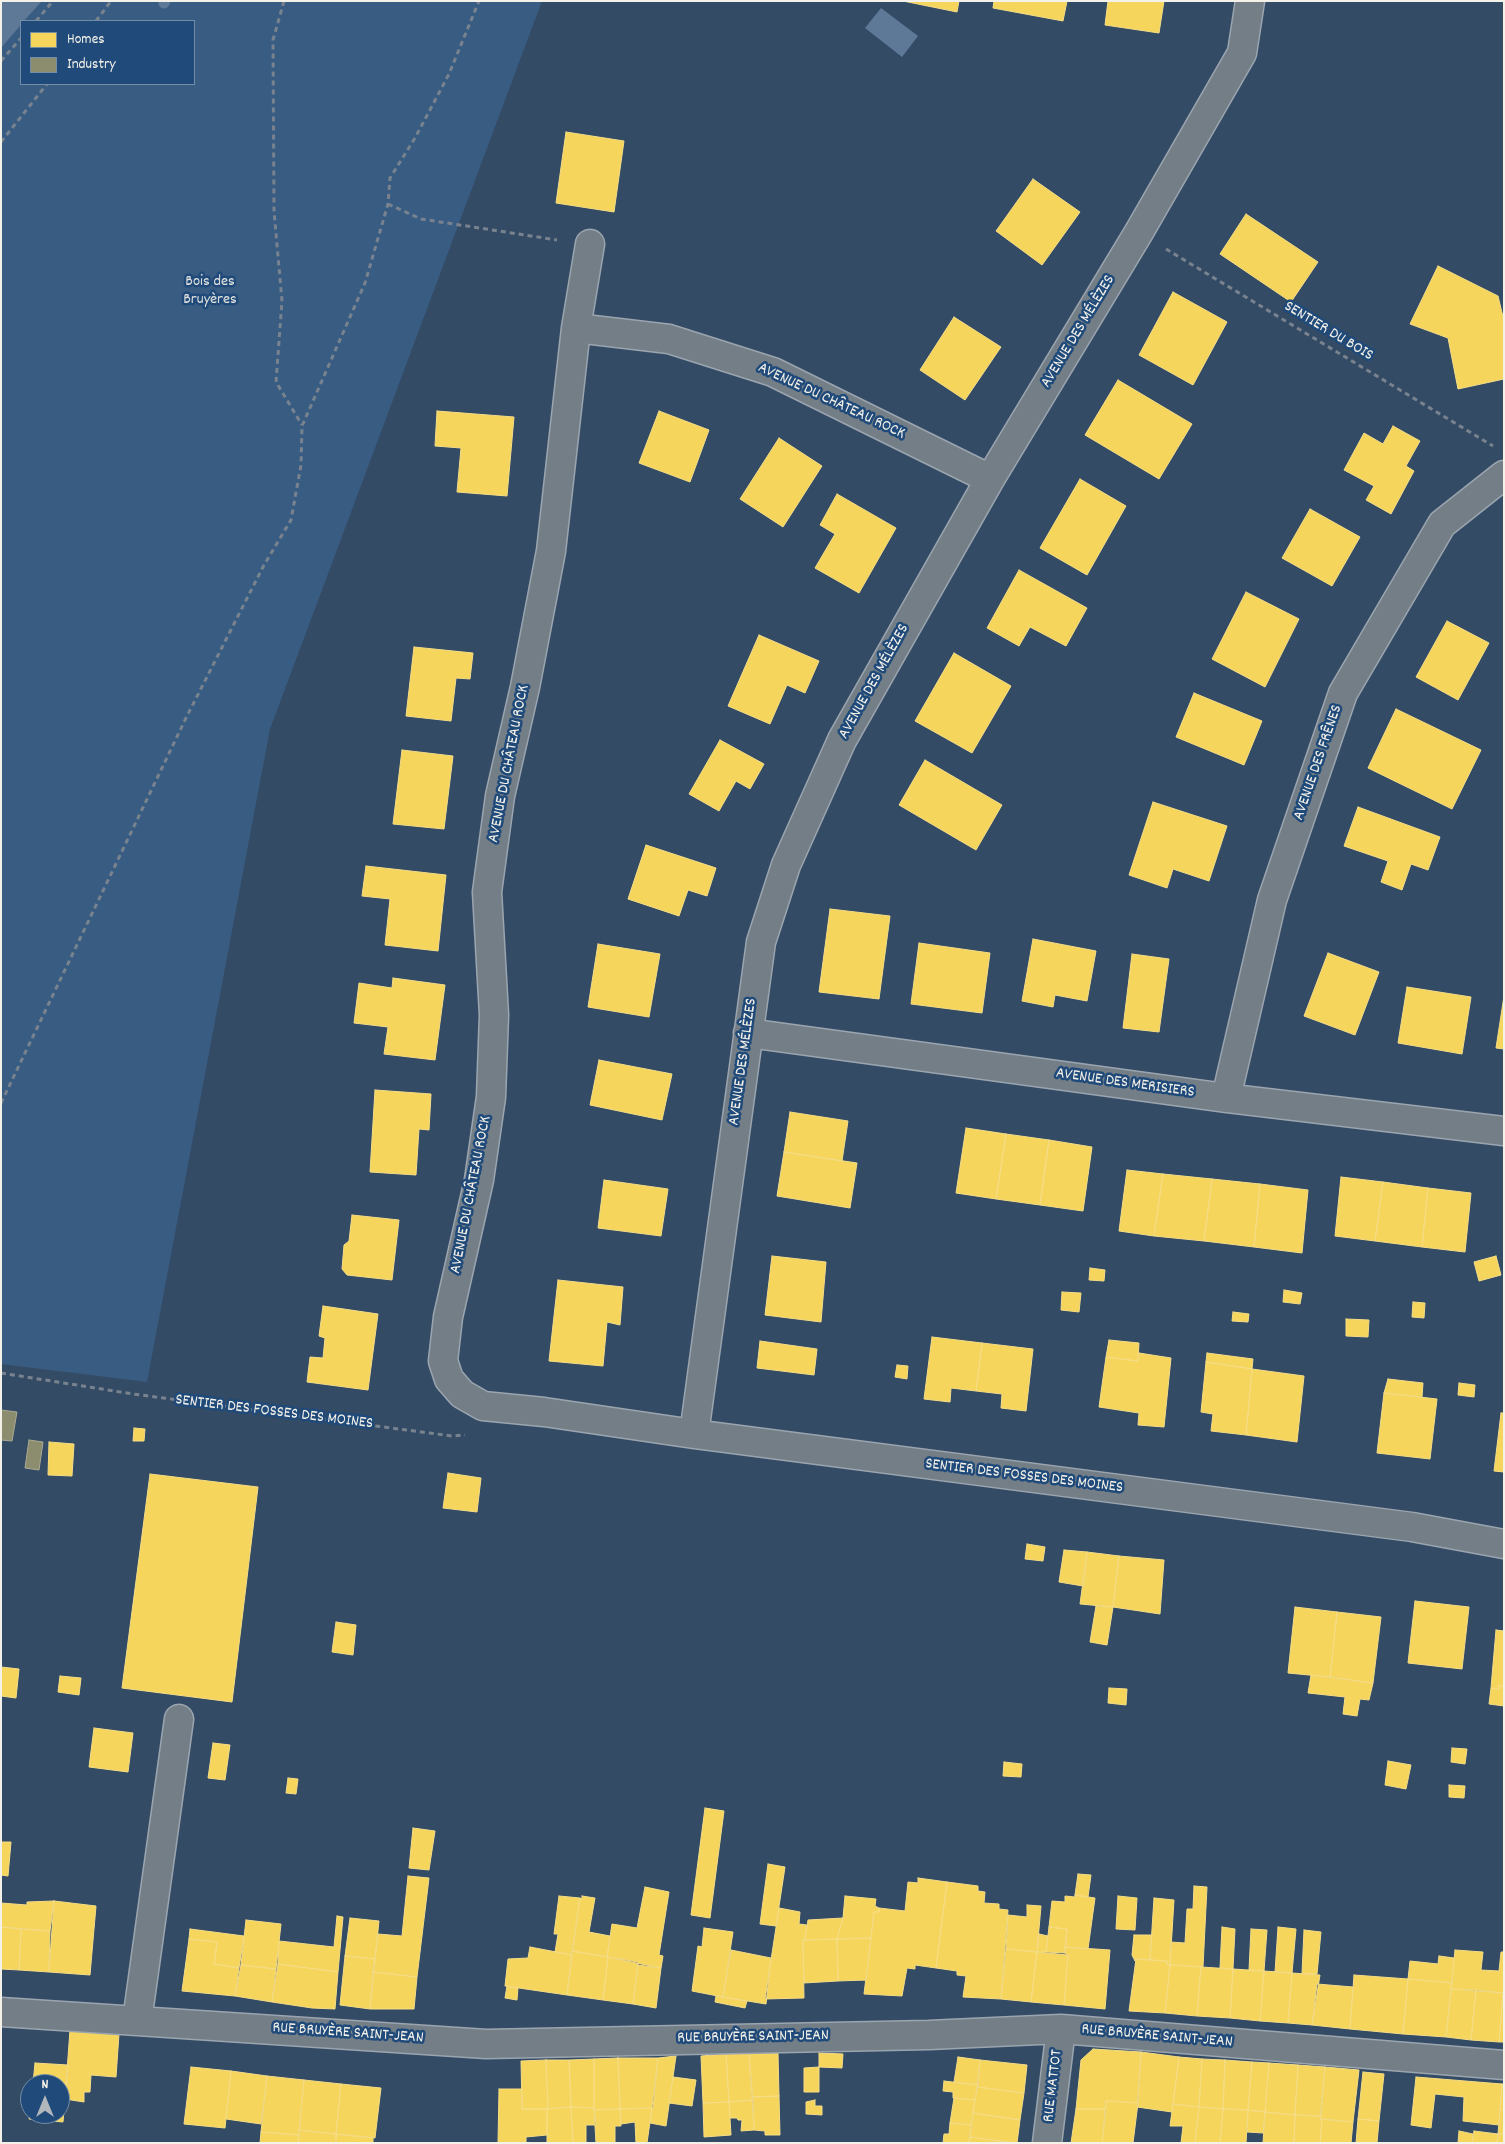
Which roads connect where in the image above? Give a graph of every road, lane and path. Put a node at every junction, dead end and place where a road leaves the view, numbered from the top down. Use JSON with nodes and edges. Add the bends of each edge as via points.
{"nodes":[{"id":1,"x":53,"y":1,"type":"edge"},
{"id":2,"x":111,"y":1,"type":"edge"},
{"id":3,"x":284,"y":1,"type":"edge"},
{"id":4,"x":479,"y":1,"type":"edge"},
{"id":5,"x":1250,"y":1,"type":"edge"},
{"id":6,"x":37,"y":20,"type":"edge"},
{"id":7,"x":97,"y":20,"type":"edge"},
{"id":8,"x":20,"y":39,"type":"edge"},
{"id":9,"x":1,"y":62,"type":"edge"},
{"id":10,"x":46,"y":85,"type":"edge"},
{"id":11,"x":1,"y":142,"type":"edge"},
{"id":12,"x":388,"y":204,"type":"junction"},
{"id":13,"x":1139,"y":232,"type":"junction"},
{"id":14,"x":590,"y":244,"type":"joint"},
{"id":15,"x":576,"y":328,"type":"junction"},
{"id":16,"x":302,"y":426,"type":"junction"},
{"id":17,"x":1495,"y":448,"type":"dead end"},
{"id":18,"x":1504,"y":476,"type":"edge"},
{"id":19,"x":990,"y":479,"type":"junction"},
{"id":20,"x":748,"y":1033,"type":"junction"},
{"id":21,"x":1226,"y":1098,"type":"junction"},
{"id":22,"x":1,"y":1103,"type":"edge"},
{"id":23,"x":1504,"y":1131,"type":"edge"},
{"id":24,"x":1,"y":1373,"type":"edge"},
{"id":25,"x":449,"y":1379,"type":"joint"},
{"id":26,"x":472,"y":1434,"type":"dead end"},
{"id":27,"x":694,"y":1434,"type":"junction"},
{"id":28,"x":1504,"y":1544,"type":"edge"},
{"id":29,"x":179,"y":1718,"type":"dead end"},
{"id":30,"x":1,"y":2012,"type":"edge"},
{"id":31,"x":138,"y":2021,"type":"junction"},
{"id":32,"x":1061,"y":2029,"type":"junction"},
{"id":33,"x":1504,"y":2065,"type":"edge"},
{"id":34,"x":1047,"y":2143,"type":"edge"}],
"edges":[{"from":1,"to":6,"type":"path"},
{"from":2,"to":7,"type":"path"},
{"from":3,"to":16,"type":"path","via":[[273,40],[274,211],[282,301],[276,382]]},
{"from":4,"to":12,"type":"path","via":[[448,74],[390,178]]},
{"from":5,"to":13,"type":"street","name":"AVENUE DES MÉLÈZES","via":[[1242,53]]},
{"from":8,"to":9,"type":"path"},
{"from":10,"to":11,"type":"path"},
{"from":12,"to":14,"type":"path","via":[[421,219]]},
{"from":12,"to":16,"type":"path","via":[[365,283]]},
{"from":13,"to":17,"type":"path","name":"SENTIER DU BOIS"},
{"from":13,"to":19,"type":"street","name":"AVENUE DES MÉLÈZES"},
{"from":14,"to":15,"type":"street","name":"AVENUE DU CHÂTEAU ROCK"},
{"from":15,"to":19,"type":"street","name":"AVENUE DU CHÂTEAU ROCK","via":[[669,339],[773,372]]},
{"from":15,"to":25,"type":"street","name":"AVENUE DU CHÂTEAU ROCK","via":[[551,550],[500,796],[487,892],[494,1015],[491,1097],[479,1180],[448,1316],[443,1360]]},
{"from":16,"to":22,"type":"path","via":[[301,465],[291,520],[264,565],[186,718]]},
{"from":18,"to":21,"type":"street","name":"AVENUE DES FRÊNES","via":[[1442,524],[1343,693],[1272,900]]},
{"from":19,"to":20,"type":"street","name":"AVENUE DES MÉLÈZES","via":[[842,740],[786,865],[761,942]]},
{"from":20,"to":21,"type":"street","name":"AVENUE DES MERISIERS"},
{"from":20,"to":27,"type":"street","name":"AVENUE DES MÉLÈZES"},
{"from":21,"to":23,"type":"street","name":"AVENUE DES MERISIERS"},
{"from":24,"to":26,"type":"path","name":"SENTIER DES FOSSES DES MOINES","via":[[365,1425],[452,1436]]},
{"from":25,"to":27,"type":"street","name":"SENTIER DES FOSSES DES MOINES","via":[[462,1394],[483,1406]]},
{"from":27,"to":28,"type":"street","name":"SENTIER DES FOSSES DES MOINES","via":[[1412,1527]]},
{"from":29,"to":31,"type":"street"},
{"from":30,"to":31,"type":"street","name":"RUE BRUYÈRE SAINT-JEAN"},
{"from":31,"to":32,"type":"street","name":"RUE BRUYÈRE SAINT-JEAN","via":[[486,2044],[929,2035]]},
{"from":32,"to":33,"type":"street","name":"RUE BRUYÈRE SAINT-JEAN"},
{"from":32,"to":34,"type":"street","name":"RUE MATTOT"}]}
